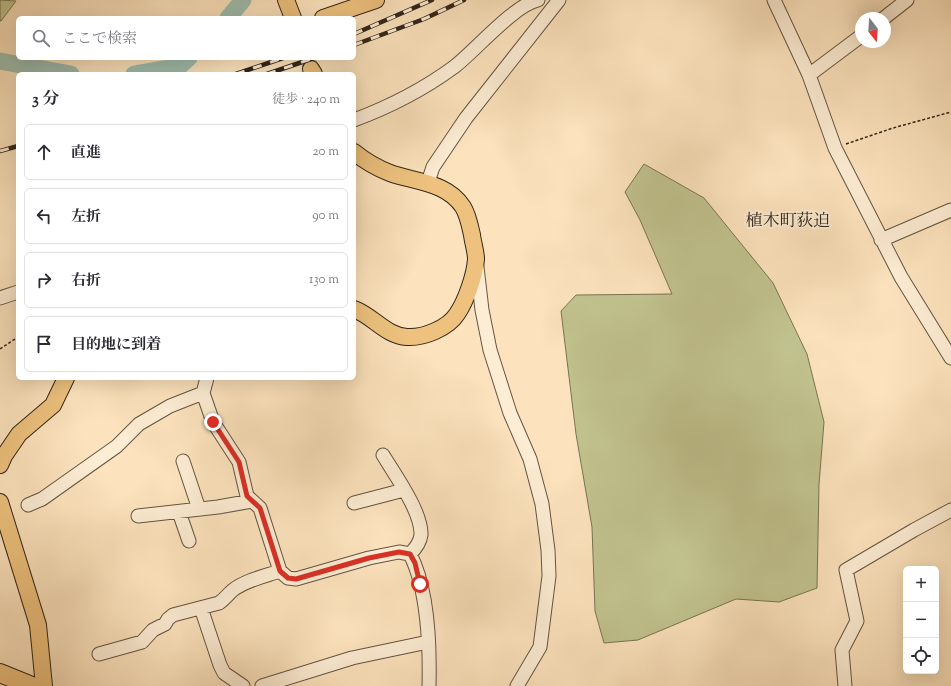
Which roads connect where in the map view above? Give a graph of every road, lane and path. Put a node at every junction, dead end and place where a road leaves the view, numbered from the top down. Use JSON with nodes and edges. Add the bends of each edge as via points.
{"nodes":[{"id":1,"x":286,"y":0,"type":"edge"},
{"id":2,"x":376,"y":0,"type":"edge"},
{"id":3,"x":538,"y":0,"type":"edge"},
{"id":4,"x":559,"y":0,"type":"edge"},
{"id":5,"x":774,"y":0,"type":"edge"},
{"id":6,"x":907,"y":0,"type":"edge"},
{"id":7,"x":891,"y":13,"type":"edge"},
{"id":8,"x":292,"y":16,"type":"edge"},
{"id":9,"x":329,"y":16,"type":"edge"},
{"id":10,"x":855,"y":40,"type":"edge"},
{"id":11,"x":809,"y":75,"type":"junction"},
{"id":12,"x":951,"y":112,"type":"edge"},
{"id":13,"x":356,"y":119,"type":"edge"},
{"id":14,"x":835,"y":148,"type":"junction"},
{"id":15,"x":356,"y":153,"type":"edge"},
{"id":16,"x":428,"y":182,"type":"junction"},
{"id":17,"x":951,"y":210,"type":"edge"},
{"id":18,"x":880,"y":240,"type":"junction"},
{"id":19,"x":476,"y":259,"type":"junction"},
{"id":20,"x":16,"y":293,"type":"edge"},
{"id":21,"x":0,"y":298,"type":"edge"},
{"id":22,"x":356,"y":310,"type":"edge"},
{"id":23,"x":16,"y":338,"type":"edge"},
{"id":24,"x":0,"y":349,"type":"edge"},
{"id":25,"x":951,"y":358,"type":"edge"},
{"id":26,"x":65,"y":380,"type":"edge"},
{"id":27,"x":206,"y":380,"type":"edge"},
{"id":28,"x":203,"y":393,"type":"junction"},
{"id":29,"x":383,"y":455,"type":"dead end"},
{"id":30,"x":183,"y":461,"type":"dead end"},
{"id":31,"x":0,"y":465,"type":"edge"},
{"id":32,"x":404,"y":490,"type":"junction"},
{"id":33,"x":252,"y":501,"type":"junction"},
{"id":34,"x":0,"y":502,"type":"edge"},
{"id":35,"x":354,"y":503,"type":"dead end"},
{"id":36,"x":28,"y":505,"type":"dead end"},
{"id":37,"x":199,"y":509,"type":"junction"},
{"id":38,"x":951,"y":510,"type":"edge"},
{"id":39,"x":179,"y":512,"type":"junction"},
{"id":40,"x":138,"y":516,"type":"dead end"},
{"id":41,"x":189,"y":541,"type":"dead end"},
{"id":42,"x":410,"y":554,"type":"junction"},
{"id":43,"x":280,"y":571,"type":"junction"},
{"id":44,"x":201,"y":608,"type":"junction"},
{"id":45,"x":428,"y":642,"type":"junction"},
{"id":46,"x":99,"y":654,"type":"dead end"},
{"id":47,"x":0,"y":673,"type":"edge"},
{"id":48,"x":32,"y":686,"type":"edge"},
{"id":49,"x":44,"y":686,"type":"edge"},
{"id":50,"x":243,"y":686,"type":"edge"},
{"id":51,"x":262,"y":686,"type":"edge"},
{"id":52,"x":429,"y":686,"type":"edge"},
{"id":53,"x":517,"y":686,"type":"edge"},
{"id":54,"x":845,"y":686,"type":"edge"}],
"edges":[{"from":1,"to":8,"type":"main road"},
{"from":2,"to":9,"type":"main road"},
{"from":3,"to":13,"type":"street","via":[[508,18],[454,67],[389,106]]},
{"from":4,"to":16,"type":"street","via":[[466,118],[432,167]]},
{"from":5,"to":11,"type":"street"},
{"from":6,"to":7,"type":"street"},
{"from":10,"to":11,"type":"street"},
{"from":11,"to":14,"type":"street"},
{"from":12,"to":14,"type":"path"},
{"from":14,"to":18,"type":"street"},
{"from":15,"to":16,"type":"main road","via":[[385,171]]},
{"from":16,"to":19,"type":"main road","via":[[446,191],[462,206],[470,224]]},
{"from":17,"to":18,"type":"street"},
{"from":18,"to":25,"type":"street"},
{"from":19,"to":22,"type":"main road","via":[[471,284],[457,314],[442,328],[423,335],[406,337],[388,331]]},
{"from":19,"to":53,"type":"street","via":[[490,350],[510,413],[530,459],[542,504],[548,550],[550,576],[540,647]]},
{"from":20,"to":21,"type":"street"},
{"from":23,"to":24,"type":"path"},
{"from":26,"to":31,"type":"main road","via":[[53,405],[19,434]]},
{"from":27,"to":28,"type":"street"},
{"from":28,"to":33,"type":"street","via":[[213,422],[239,462],[247,496]]},
{"from":28,"to":36,"type":"street","via":[[170,406],[139,424],[118,446],[42,499]]},
{"from":29,"to":32,"type":"street"},
{"from":30,"to":37,"type":"street"},
{"from":32,"to":35,"type":"street"},
{"from":32,"to":42,"type":"street","via":[[420,527],[421,537]]},
{"from":33,"to":37,"type":"street"},
{"from":33,"to":43,"type":"street","via":[[260,508]]},
{"from":34,"to":49,"type":"main road","via":[[38,625]]},
{"from":37,"to":39,"type":"street"},
{"from":38,"to":54,"type":"street","via":[[846,570],[857,621],[842,650]]},
{"from":39,"to":40,"type":"street"},
{"from":39,"to":41,"type":"street"},
{"from":42,"to":43,"type":"street","via":[[399,552],[369,558],[296,579],[288,578]]},
{"from":42,"to":45,"type":"street","via":[[420,584]]},
{"from":43,"to":44,"type":"street","via":[[242,585],[219,603]]},
{"from":44,"to":46,"type":"street","via":[[173,615],[142,642]]},
{"from":44,"to":50,"type":"street","via":[[222,669]]},
{"from":45,"to":51,"type":"street","via":[[352,658]]},
{"from":45,"to":52,"type":"street"},
{"from":47,"to":48,"type":"highway"}]}
